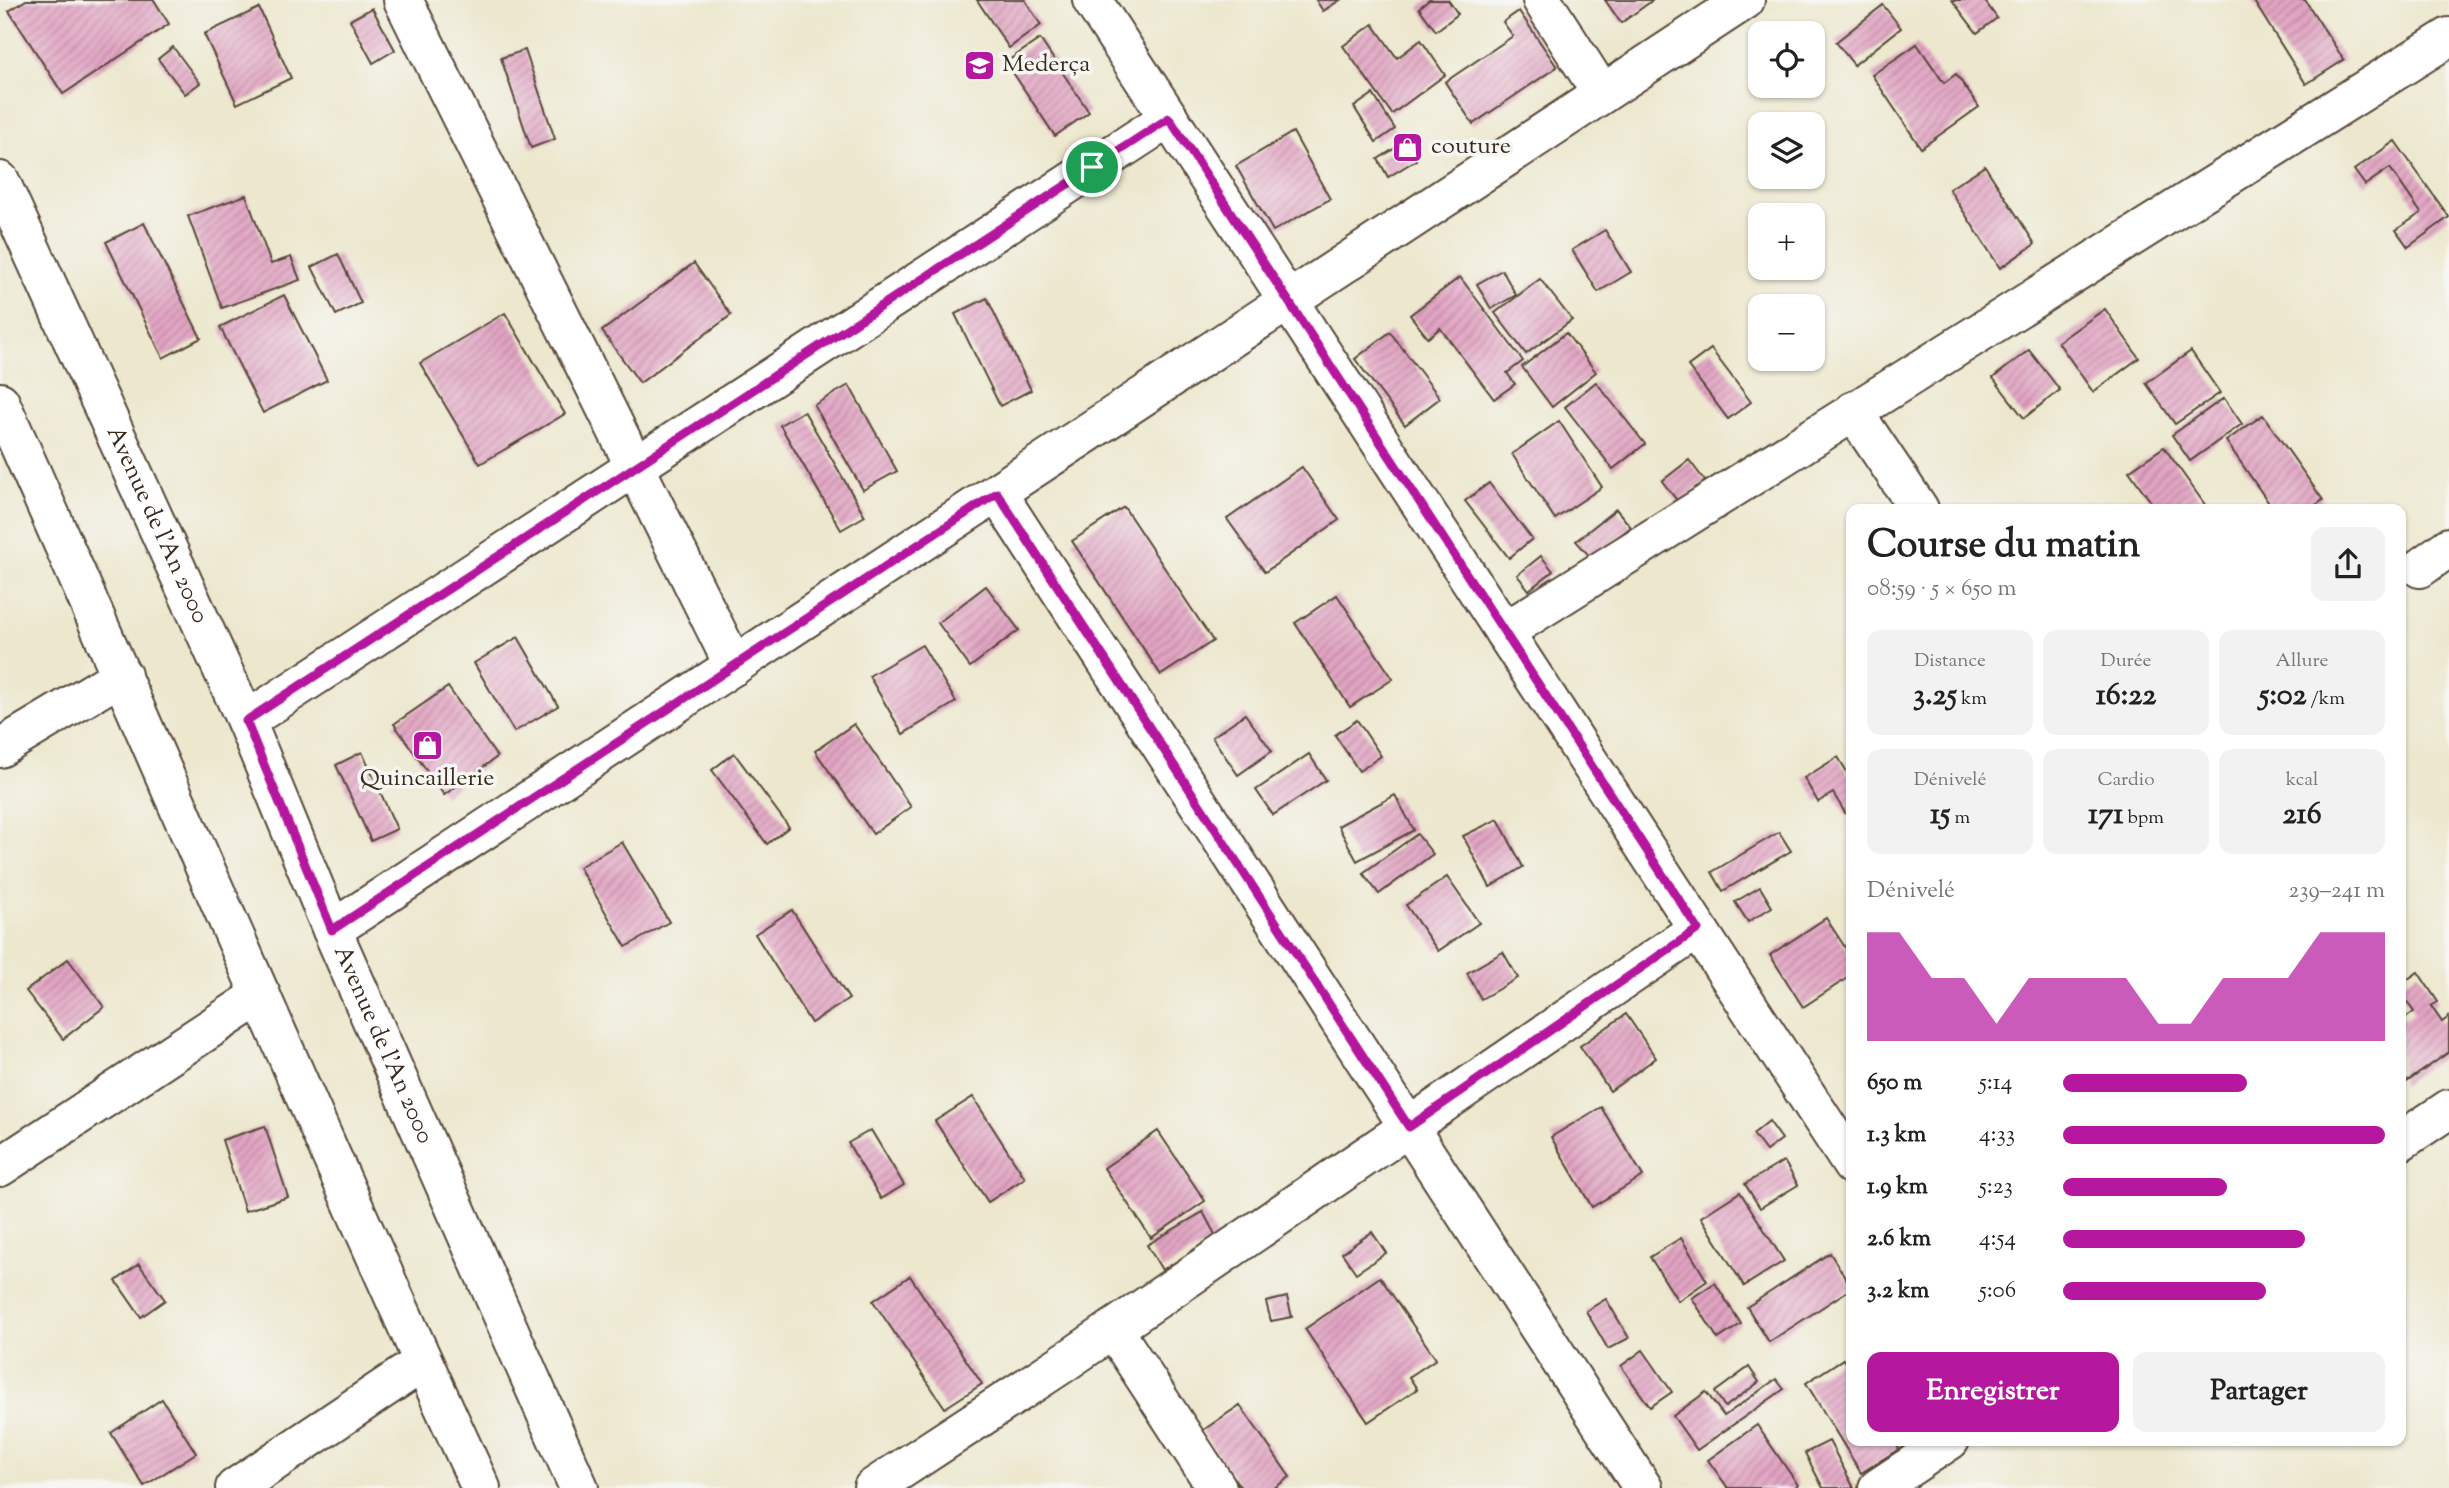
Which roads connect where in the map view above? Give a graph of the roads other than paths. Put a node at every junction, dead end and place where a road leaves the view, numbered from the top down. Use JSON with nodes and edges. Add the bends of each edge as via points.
{"nodes":[{"id":1,"x":403,"y":0,"type":"edge"},
{"id":2,"x":1092,"y":0,"type":"edge"},
{"id":3,"x":1542,"y":0,"type":"edge"},
{"id":4,"x":1745,"y":0,"type":"edge"},
{"id":5,"x":2449,"y":37,"type":"edge"},
{"id":6,"x":1602,"y":94,"type":"junction"},
{"id":7,"x":1169,"y":118,"type":"junction"},
{"id":8,"x":0,"y":181,"type":"edge"},
{"id":9,"x":1288,"y":300,"type":"junction"},
{"id":10,"x":0,"y":402,"type":"edge"},
{"id":11,"x":1853,"y":411,"type":"junction"},
{"id":12,"x":634,"y":467,"type":"junction"},
{"id":13,"x":997,"y":493,"type":"junction"},
{"id":14,"x":1916,"y":504,"type":"edge"},
{"id":15,"x":1504,"y":632,"type":"junction"},
{"id":16,"x":734,"y":666,"type":"junction"},
{"id":17,"x":122,"y":675,"type":"junction"},
{"id":18,"x":246,"y":721,"type":"junction"},
{"id":19,"x":0,"y":748,"type":"edge"},
{"id":20,"x":1698,"y":929,"type":"junction"},
{"id":21,"x":332,"y":930,"type":"junction"},
{"id":22,"x":261,"y":995,"type":"junction"},
{"id":23,"x":2449,"y":1109,"type":"edge"},
{"id":24,"x":1409,"y":1127,"type":"junction"},
{"id":25,"x":2406,"y":1138,"type":"edge"},
{"id":26,"x":1846,"y":1156,"type":"edge"},
{"id":27,"x":0,"y":1167,"type":"edge"},
{"id":28,"x":1113,"y":1329,"type":"junction"},
{"id":29,"x":423,"y":1362,"type":"junction"},
{"id":30,"x":1941,"y":1446,"type":"edge"},
{"id":31,"x":235,"y":1488,"type":"edge"},
{"id":32,"x":481,"y":1488,"type":"edge"},
{"id":33,"x":579,"y":1488,"type":"edge"},
{"id":34,"x":873,"y":1488,"type":"edge"},
{"id":35,"x":1217,"y":1488,"type":"edge"},
{"id":36,"x":1643,"y":1488,"type":"edge"},
{"id":37,"x":1878,"y":1488,"type":"edge"}],
"edges":[{"from":1,"to":12,"type":"street"},
{"from":2,"to":7,"type":"street"},
{"from":3,"to":6,"type":"street"},
{"from":4,"to":6,"type":"street"},
{"from":5,"to":11,"type":"street"},
{"from":6,"to":9,"type":"street"},
{"from":7,"to":9,"type":"street"},
{"from":7,"to":12,"type":"street"},
{"from":8,"to":18,"type":"street","name":"Avenue de l'An 2000"},
{"from":9,"to":13,"type":"street"},
{"from":9,"to":15,"type":"street"},
{"from":10,"to":17,"type":"street"},
{"from":11,"to":14,"type":"street"},
{"from":11,"to":15,"type":"street"},
{"from":12,"to":16,"type":"street"},
{"from":12,"to":18,"type":"street"},
{"from":13,"to":16,"type":"street"},
{"from":13,"to":24,"type":"street"},
{"from":15,"to":20,"type":"street"},
{"from":16,"to":21,"type":"street"},
{"from":17,"to":19,"type":"street"},
{"from":17,"to":22,"type":"street"},
{"from":18,"to":21,"type":"street","name":"Avenue de l'An 2000"},
{"from":20,"to":24,"type":"street"},
{"from":20,"to":26,"type":"street"},
{"from":21,"to":33,"type":"street","name":"Avenue de l'An 2000"},
{"from":22,"to":27,"type":"street"},
{"from":22,"to":29,"type":"street"},
{"from":23,"to":25,"type":"street"},
{"from":24,"to":28,"type":"street"},
{"from":24,"to":36,"type":"street"},
{"from":28,"to":34,"type":"street"},
{"from":28,"to":35,"type":"street"},
{"from":29,"to":31,"type":"street"},
{"from":29,"to":32,"type":"street"},
{"from":30,"to":37,"type":"street"}]}
